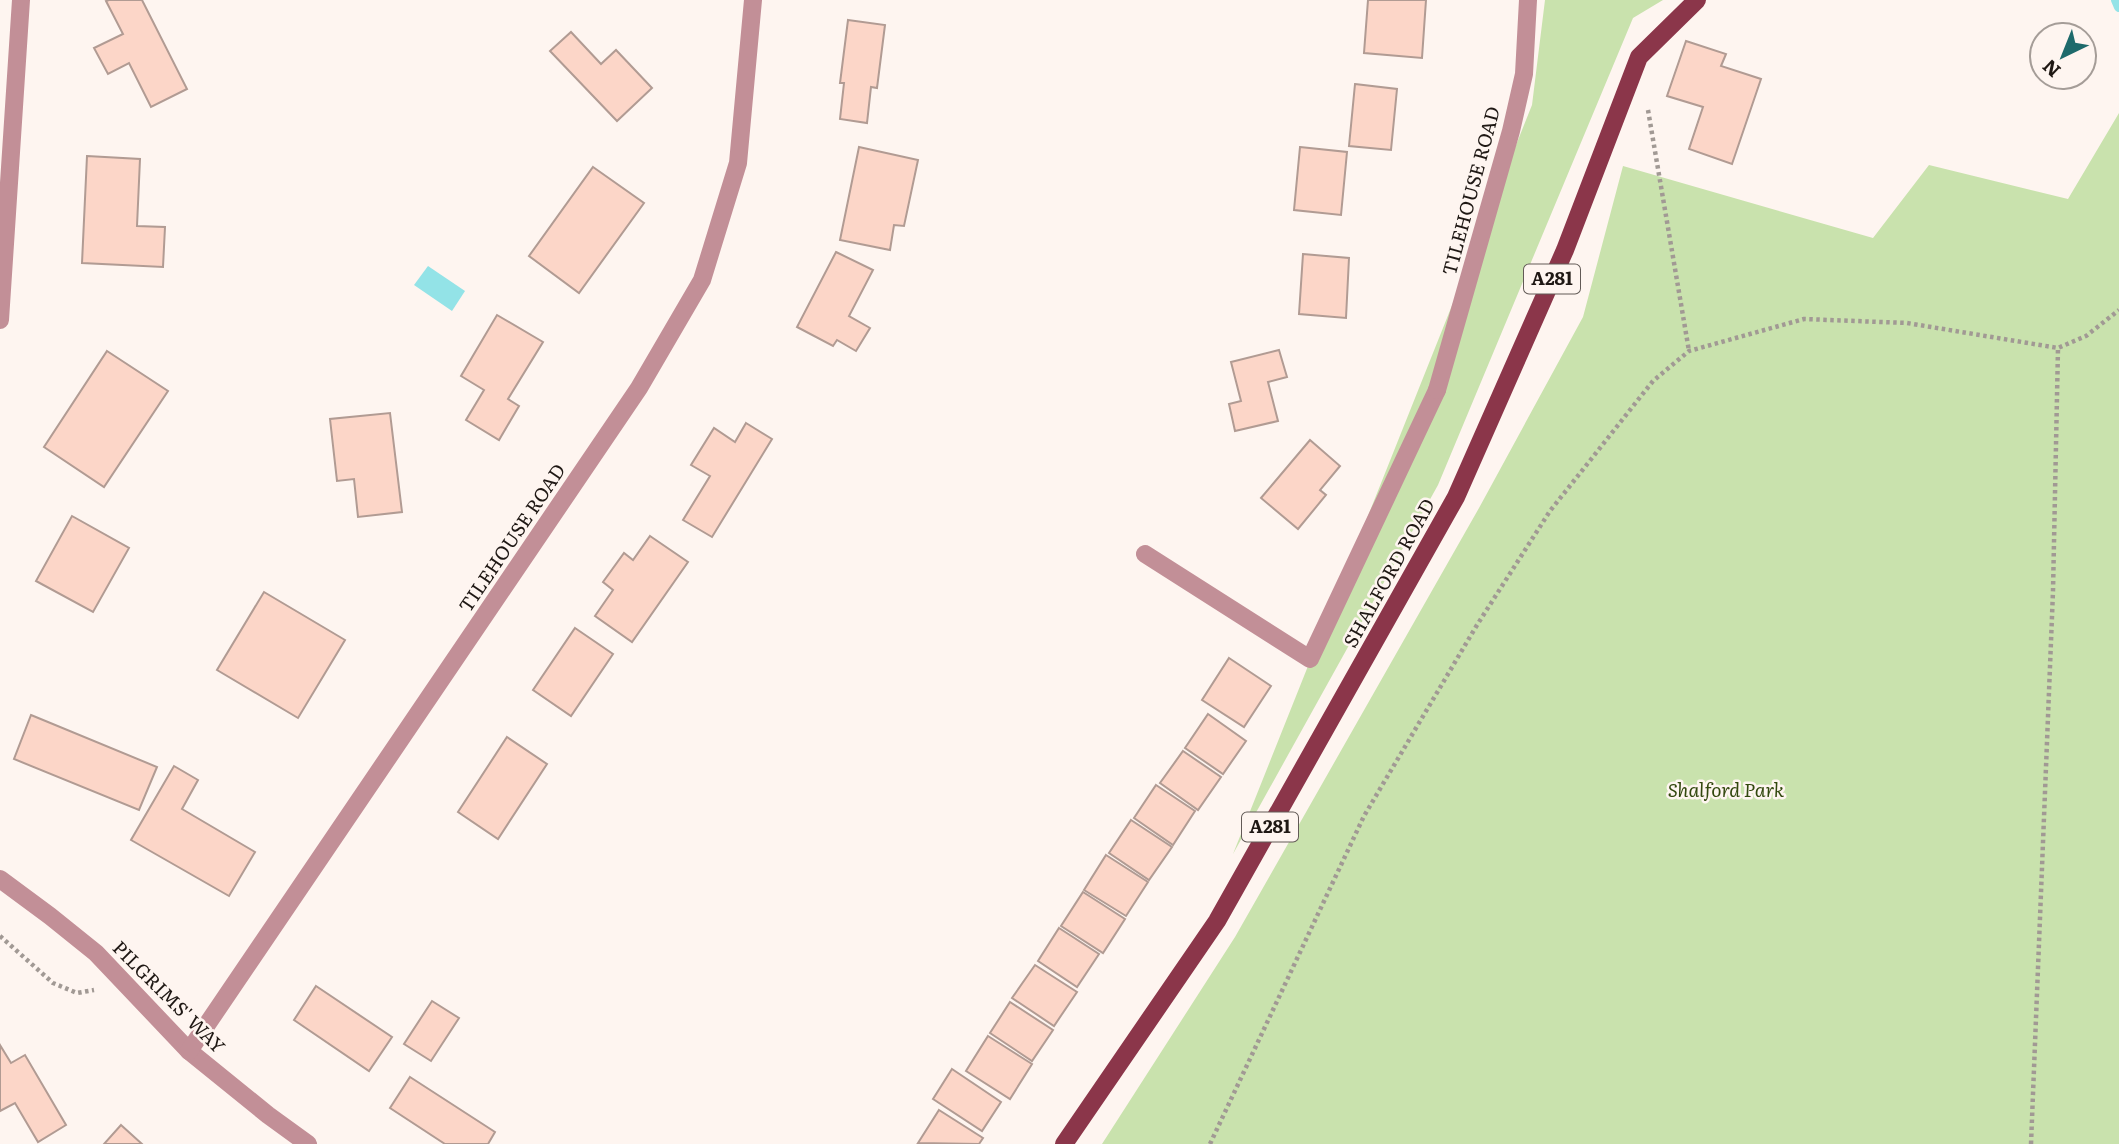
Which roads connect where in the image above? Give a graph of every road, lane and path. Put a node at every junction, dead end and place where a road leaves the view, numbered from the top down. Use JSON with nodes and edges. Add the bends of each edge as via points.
{"nodes":[{"id":1,"x":21,"y":0,"type":"edge"},
{"id":2,"x":753,"y":0,"type":"edge"},
{"id":3,"x":1528,"y":0,"type":"edge"},
{"id":4,"x":1697,"y":0,"type":"edge"},
{"id":5,"x":1639,"y":57,"type":"junction"},
{"id":6,"x":2119,"y":310,"type":"edge"},
{"id":7,"x":0,"y":320,"type":"edge"},
{"id":8,"x":2059,"y":348,"type":"junction"},
{"id":9,"x":1689,"y":351,"type":"junction"},
{"id":10,"x":1145,"y":554,"type":"dead end"},
{"id":11,"x":0,"y":880,"type":"edge"},
{"id":12,"x":0,"y":936,"type":"edge"},
{"id":13,"x":99,"y":989,"type":"dead end"},
{"id":14,"x":189,"y":1051,"type":"junction"},
{"id":15,"x":308,"y":1144,"type":"edge"},
{"id":16,"x":1064,"y":1144,"type":"edge"},
{"id":17,"x":1210,"y":1144,"type":"edge"},
{"id":18,"x":2031,"y":1144,"type":"edge"}],
"edges":[{"from":1,"to":7,"type":"street"},
{"from":2,"to":14,"type":"street","name":"TILEHOUSE ROAD","via":[[738,163],[702,280],[639,388]]},
{"from":3,"to":10,"type":"street","name":"TILEHOUSE ROAD","via":[[1524,74],[1511,131],[1437,390],[1310,659]]},
{"from":4,"to":5,"type":"main road","name":"SHALFORD ROAD","number":"A281"},
{"from":5,"to":9,"type":"path"},
{"from":5,"to":16,"type":"main road","name":"SHALFORD ROAD","number":"A281","via":[[1565,250],[1456,497],[1217,921]]},
{"from":6,"to":8,"type":"path","via":[[2086,336]]},
{"from":8,"to":9,"type":"path","via":[[1907,323],[1804,319]]},
{"from":8,"to":18,"type":"path"},
{"from":9,"to":17,"type":"path","via":[[1653,381],[1550,511],[1477,625],[1364,816]]},
{"from":11,"to":14,"type":"street","name":"PILGRIMS' WAY","via":[[96,953]]},
{"from":12,"to":13,"type":"path","via":[[53,983],[77,993]]},
{"from":14,"to":15,"type":"street","name":"PILGRIMS' WAY"}]}
